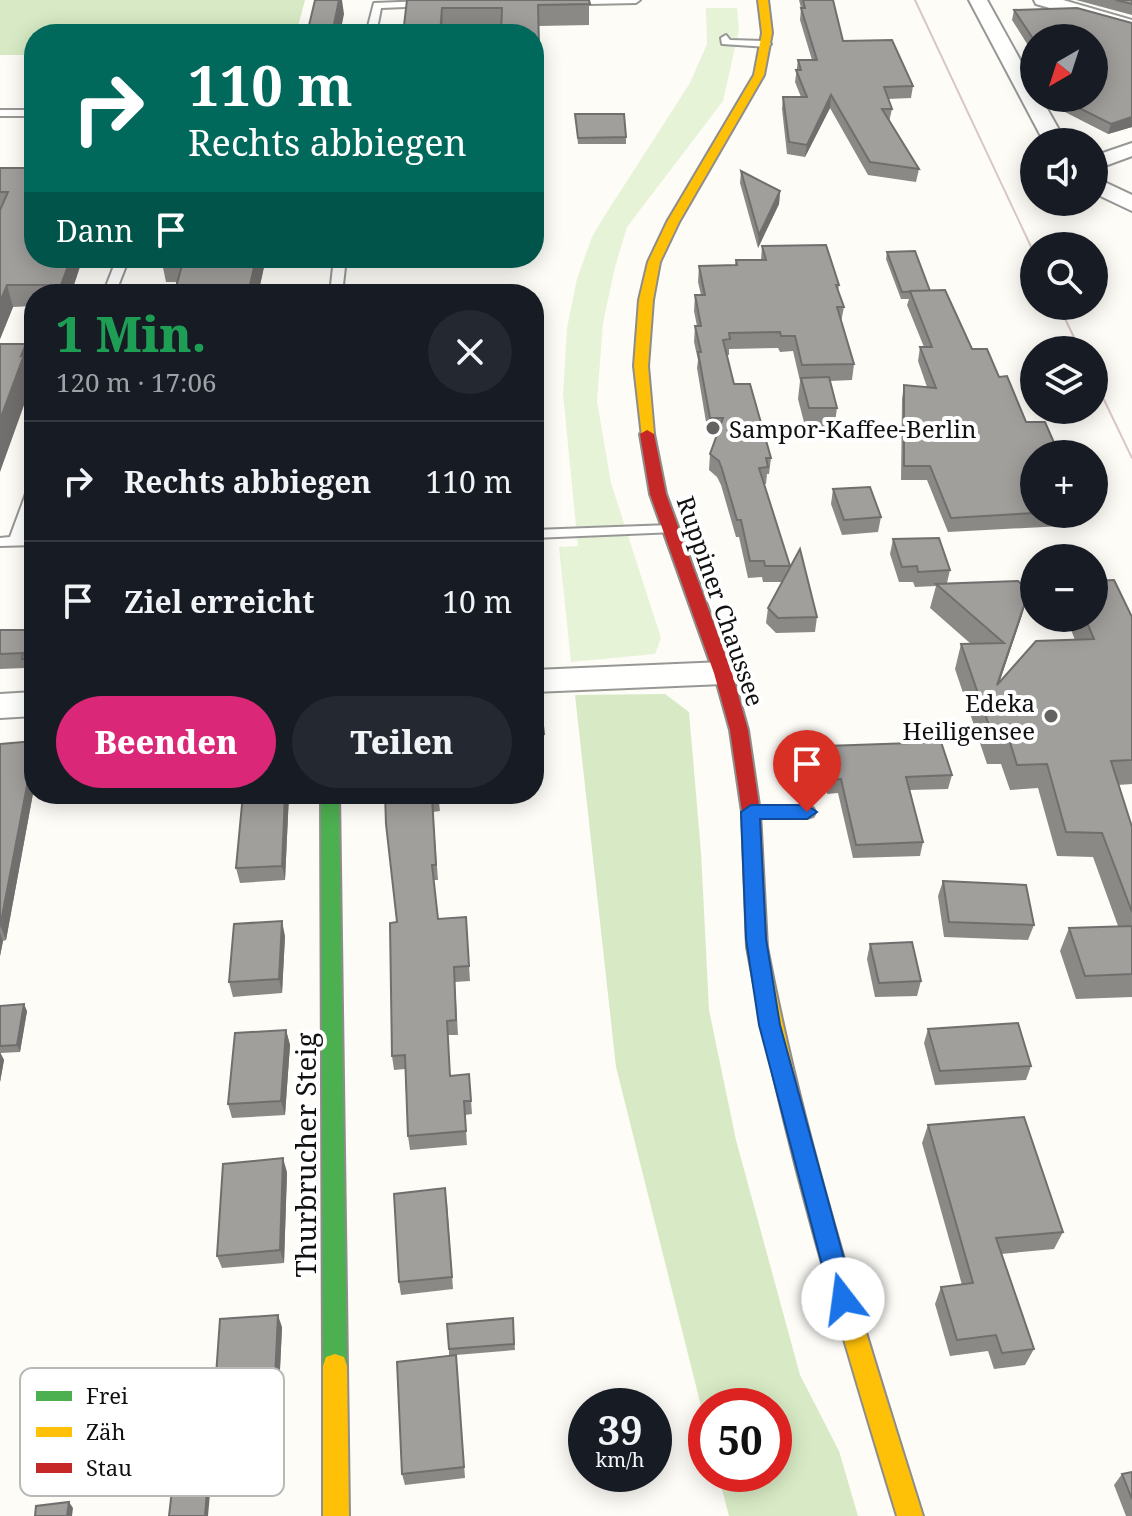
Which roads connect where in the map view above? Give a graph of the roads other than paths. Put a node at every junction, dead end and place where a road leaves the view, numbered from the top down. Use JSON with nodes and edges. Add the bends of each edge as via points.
{"nodes":[{"id":1,"x":636,"y":0,"type":"edge"},
{"id":2,"x":763,"y":0,"type":"edge"},
{"id":3,"x":978,"y":0,"type":"edge"},
{"id":4,"x":1043,"y":0,"type":"edge"},
{"id":5,"x":589,"y":1,"type":"edge"},
{"id":6,"x":378,"y":3,"type":"edge"},
{"id":7,"x":438,"y":4,"type":"edge"},
{"id":8,"x":373,"y":24,"type":"edge"},
{"id":9,"x":1132,"y":26,"type":"edge"},
{"id":10,"x":726,"y":38,"type":"dead end"},
{"id":11,"x":766,"y":44,"type":"junction"},
{"id":12,"x":0,"y":113,"type":"edge"},
{"id":13,"x":24,"y":113,"type":"edge"},
{"id":14,"x":1047,"y":128,"type":"edge"},
{"id":15,"x":1132,"y":149,"type":"edge"},
{"id":16,"x":1108,"y":158,"type":"edge"},
{"id":17,"x":1108,"y":191,"type":"edge"},
{"id":18,"x":1132,"y":204,"type":"edge"},
{"id":19,"x":24,"y":510,"type":"edge"},
{"id":20,"x":670,"y":529,"type":"junction"},
{"id":21,"x":544,"y":534,"type":"edge"},
{"id":22,"x":7,"y":542,"type":"edge"},
{"id":23,"x":723,"y":673,"type":"junction"},
{"id":24,"x":544,"y":681,"type":"edge"},
{"id":25,"x":24,"y":705,"type":"edge"},
{"id":26,"x":0,"y":706,"type":"edge"},
{"id":27,"x":330,"y":804,"type":"edge"},
{"id":28,"x":751,"y":812,"type":"junction"},
{"id":29,"x":807,"y":812,"type":"dead end"},
{"id":30,"x":336,"y":1516,"type":"edge"},
{"id":31,"x":910,"y":1516,"type":"edge"}],
"edges":[{"from":1,"to":5,"type":"lane"},
{"from":2,"to":11,"type":"main road","name":"Ruppiner Chaussee"},
{"from":3,"to":14,"type":"street"},
{"from":4,"to":9,"type":"street"},
{"from":6,"to":7,"type":"lane"},
{"from":6,"to":8,"type":"lane"},
{"from":10,"to":11,"type":"lane","via":[[725,42]]},
{"from":11,"to":20,"type":"main road","name":"Ruppiner Chaussee","via":[[759,75],[673,222],[651,274],[642,401],[650,459]]},
{"from":12,"to":13,"type":"lane"},
{"from":15,"to":16,"type":"street"},
{"from":17,"to":18,"type":"street"},
{"from":19,"to":22,"type":"lane"},
{"from":20,"to":21,"type":"lane"},
{"from":20,"to":23,"type":"main road","name":"Ruppiner Chaussee"},
{"from":23,"to":24,"type":"street"},
{"from":23,"to":28,"type":"main road","name":"Ruppiner Chaussee","via":[[739,730]]},
{"from":25,"to":26,"type":"street"},
{"from":27,"to":30,"type":"main road","name":"Thurbrucher Steig"},
{"from":28,"to":29,"type":"lane"},
{"from":28,"to":31,"type":"main road","name":"Ruppiner Chaussee","via":[[756,939],[770,1025],[843,1299]]}]}
